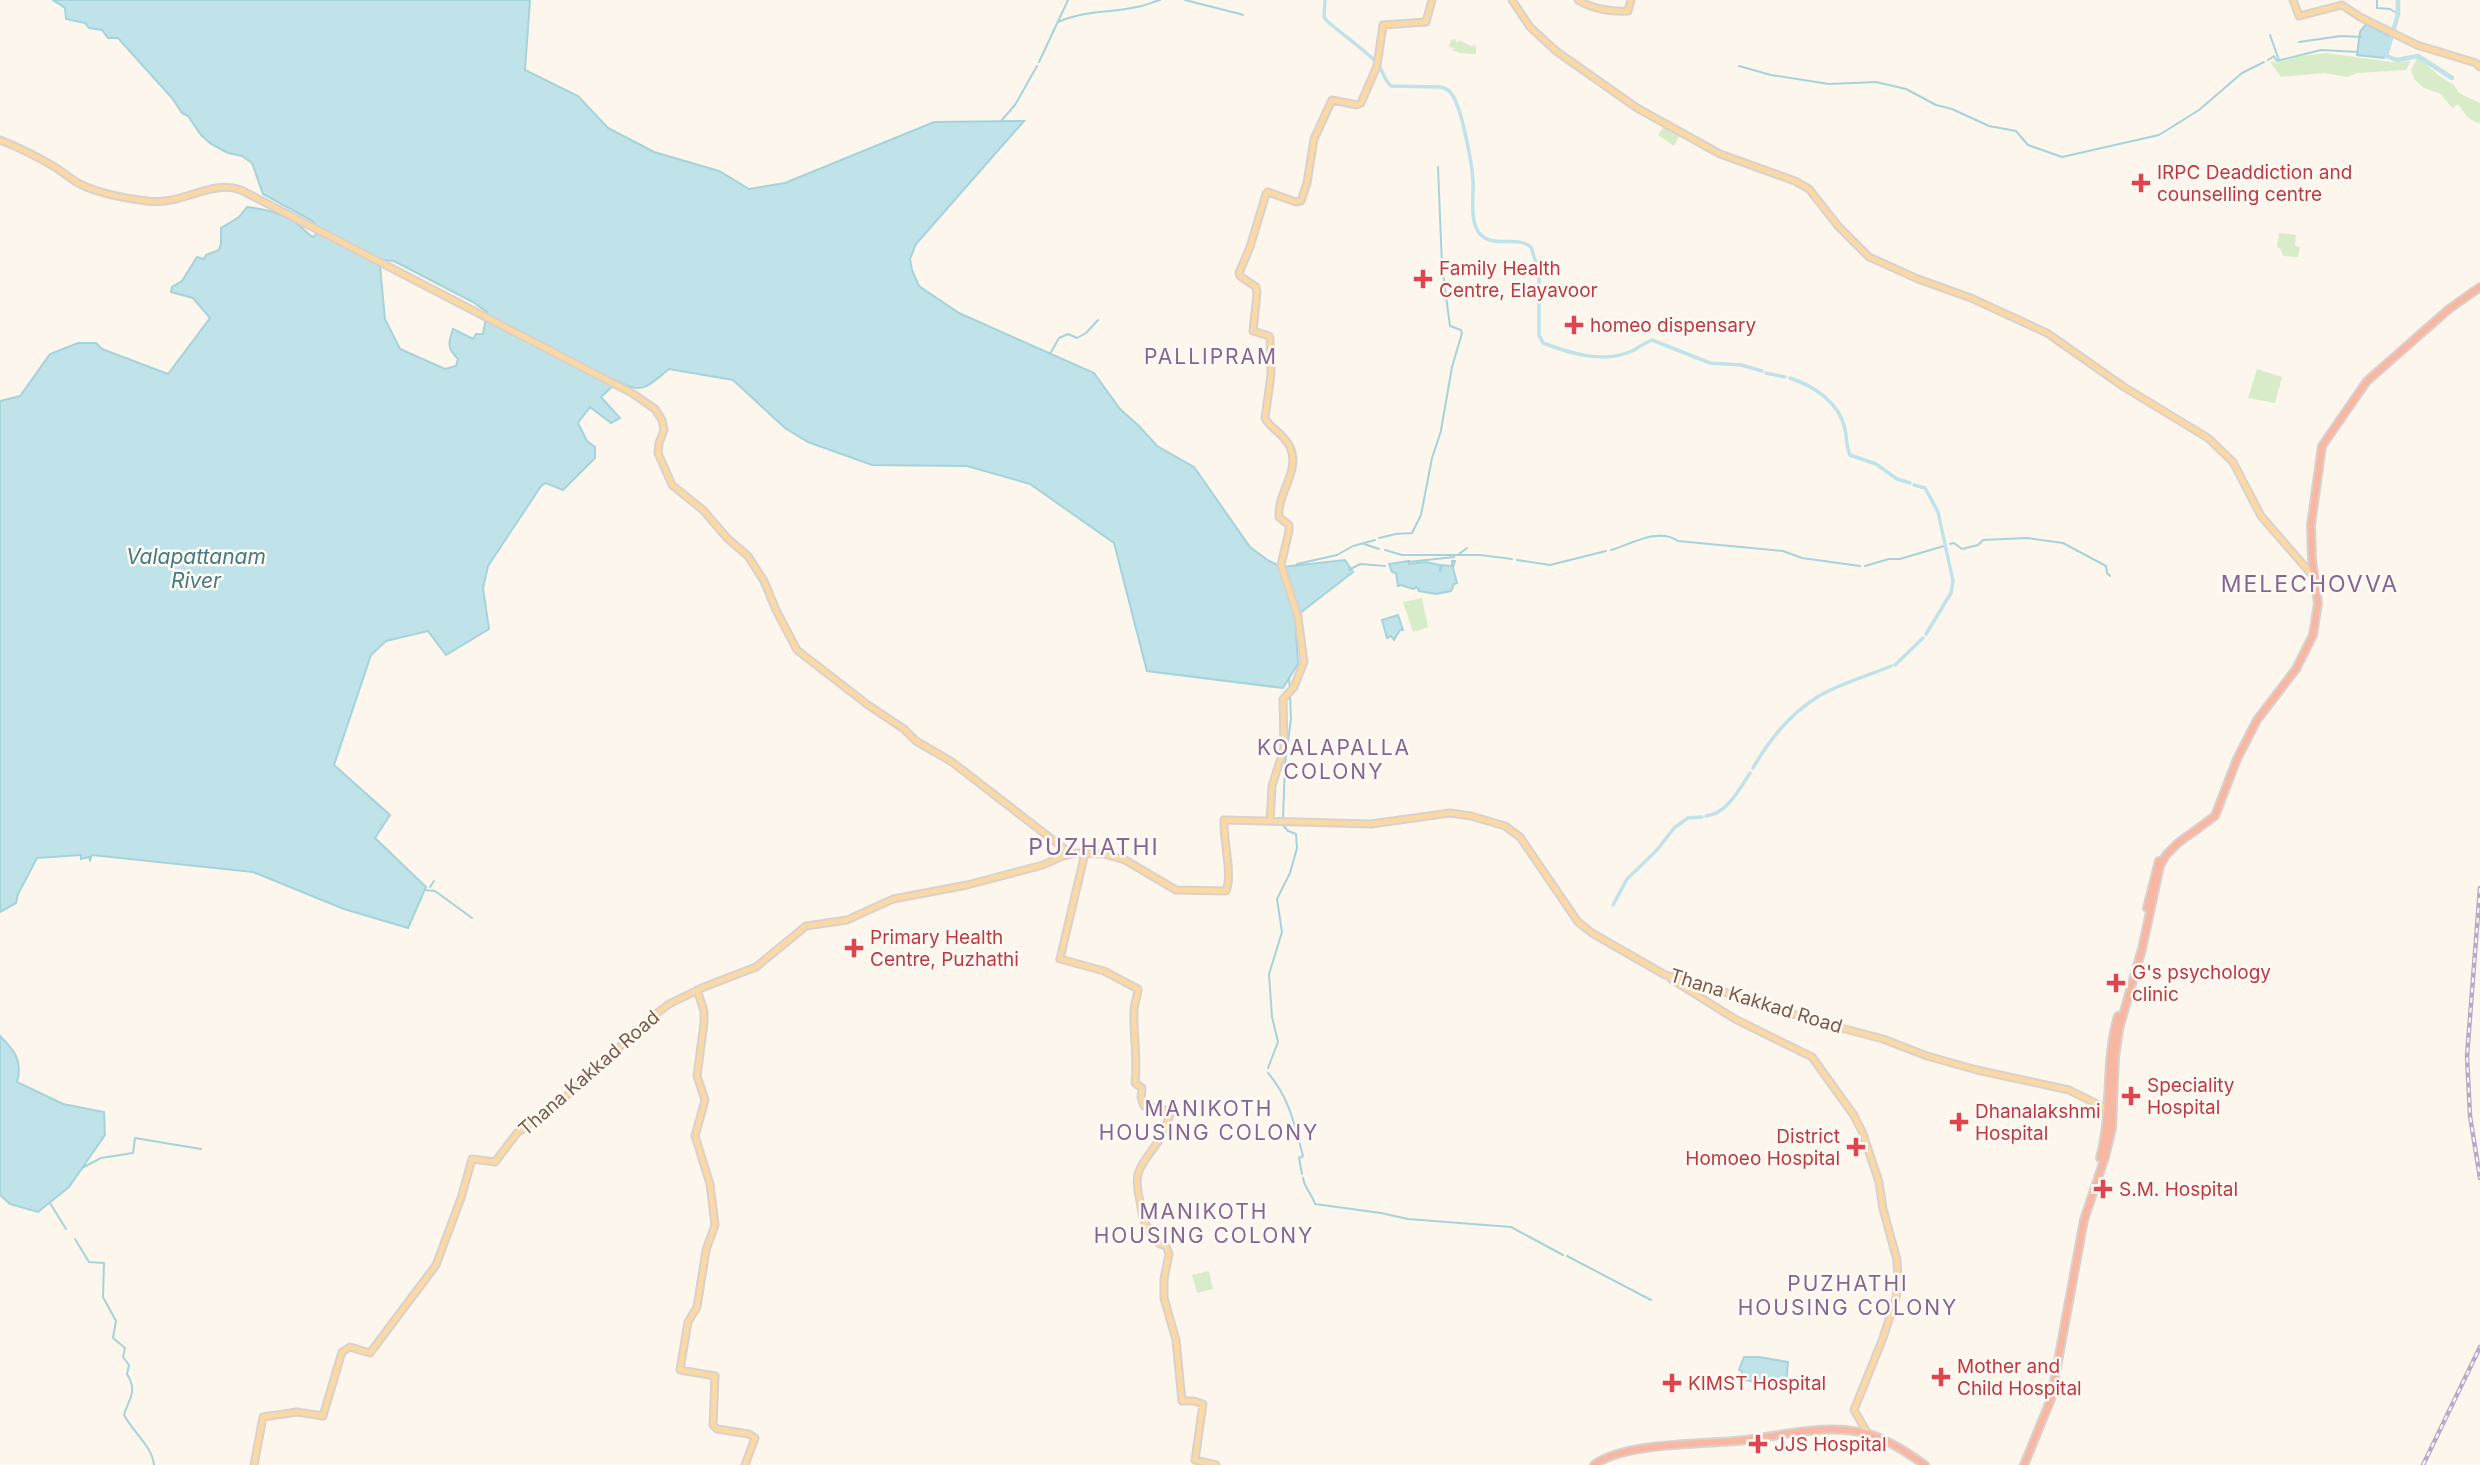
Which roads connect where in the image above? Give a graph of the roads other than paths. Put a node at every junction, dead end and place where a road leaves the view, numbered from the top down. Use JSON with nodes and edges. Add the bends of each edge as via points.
{"nodes":[{"id":1,"x":1432,"y":0,"type":"edge"},
{"id":2,"x":1520,"y":0,"type":"edge"},
{"id":3,"x":1578,"y":0,"type":"edge"},
{"id":4,"x":1631,"y":0,"type":"edge"},
{"id":5,"x":2293,"y":0,"type":"edge"},
{"id":6,"x":1514,"y":3,"type":"edge"},
{"id":7,"x":2480,"y":67,"type":"edge"},
{"id":8,"x":0,"y":140,"type":"edge"},
{"id":9,"x":2478,"y":288,"type":"edge"},
{"id":10,"x":2313,"y":567,"type":"junction"},
{"id":11,"x":2305,"y":569,"type":"junction"},
{"id":12,"x":2314,"y":578,"type":"junction"},
{"id":13,"x":1270,"y":821,"type":"junction"},
{"id":14,"x":1085,"y":853,"type":"junction"},
{"id":15,"x":1071,"y":854,"type":"junction"},
{"id":16,"x":1665,"y":975,"type":"junction"},
{"id":17,"x":697,"y":990,"type":"junction"},
{"id":18,"x":2111,"y":1110,"type":"junction"},
{"id":19,"x":1871,"y":1436,"type":"junction"},
{"id":20,"x":1597,"y":1464,"type":"edge"},
{"id":21,"x":254,"y":1465,"type":"edge"},
{"id":22,"x":745,"y":1465,"type":"edge"},
{"id":23,"x":1216,"y":1465,"type":"edge"},
{"id":24,"x":1923,"y":1465,"type":"edge"},
{"id":25,"x":2022,"y":1465,"type":"edge"}],
"edges":[{"from":1,"to":13,"type":"main road","via":[[1426,22],[1383,25],[1373,78],[1359,105],[1332,100],[1314,139],[1301,201],[1266,194],[1239,273],[1256,288],[1253,331],[1270,339],[1265,418],[1282,434],[1292,453],[1279,510],[1289,526],[1281,562],[1298,617],[1304,662],[1283,703],[1284,748],[1274,778]]},
{"from":2,"to":6,"type":"main road"},
{"from":3,"to":4,"type":"main road","via":[[1623,12],[1628,11]]},
{"from":5,"to":7,"type":"main road","via":[[2299,16],[2342,5],[2419,46]]},
{"from":6,"to":11,"type":"main road","via":[[1530,27],[1557,52],[1637,108],[1720,154],[1809,189],[1869,257],[2047,333],[2208,438],[2233,463],[2261,516]]},
{"from":8,"to":15,"type":"main road","via":[[40,158],[80,184],[148,202],[169,202],[231,187],[632,393],[655,410],[664,426],[658,453],[672,485],[748,556],[797,650]]},
{"from":9,"to":10,"type":"highway","via":[[2367,381],[2322,446],[2311,525]]},
{"from":10,"to":11,"type":"main road"},
{"from":10,"to":12,"type":"highway"},
{"from":11,"to":12,"type":"main road"},
{"from":12,"to":18,"type":"highway","via":[[2318,603],[2313,628],[2296,665],[2252,723],[2212,814],[2164,852],[2157,865],[2113,1031]]},
{"from":13,"to":14,"type":"main road","name":"Thana Kakkad Road","via":[[1224,820],[1228,888],[1219,893],[1176,890],[1125,860]]},
{"from":13,"to":16,"type":"main road","name":"Thana Kakkad Road","via":[[1371,824],[1450,813],[1505,826],[1520,837],[1578,922]]},
{"from":14,"to":15,"type":"main road","name":"Thana Kakkad Road"},
{"from":14,"to":23,"type":"main road","via":[[1060,959],[1104,971],[1138,989],[1135,1083],[1142,1088],[1144,1106],[1171,1111],[1160,1139],[1141,1164],[1136,1188],[1144,1223],[1169,1254],[1164,1298],[1176,1340],[1182,1401],[1203,1404],[1195,1460]]},
{"from":15,"to":17,"type":"main road","name":"Thana Kakkad Road","via":[[967,885],[893,899],[847,920],[806,926],[756,967]]},
{"from":16,"to":18,"type":"main road","name":"Thana Kakkad Road","via":[[1927,1056],[2069,1090]]},
{"from":16,"to":19,"type":"main road","via":[[1735,1019],[1812,1057],[1862,1130],[1879,1182],[1898,1271],[1894,1305],[1854,1410]]},
{"from":17,"to":21,"type":"main road","name":"Thana Kakkad Road","via":[[669,1004],[629,1036],[562,1100],[517,1133],[495,1162],[472,1158],[436,1265],[370,1353],[350,1347],[342,1352],[323,1416],[297,1412],[263,1417]]},
{"from":17,"to":22,"type":"main road","via":[[704,1011],[697,1076],[705,1100],[695,1136],[710,1184],[715,1225],[680,1370],[715,1376],[713,1426],[755,1438]]},
{"from":18,"to":25,"type":"highway","via":[[2079,1222],[2047,1407]]},
{"from":19,"to":20,"type":"highway","via":[[1817,1433],[1669,1448]]},
{"from":19,"to":24,"type":"highway"}]}
